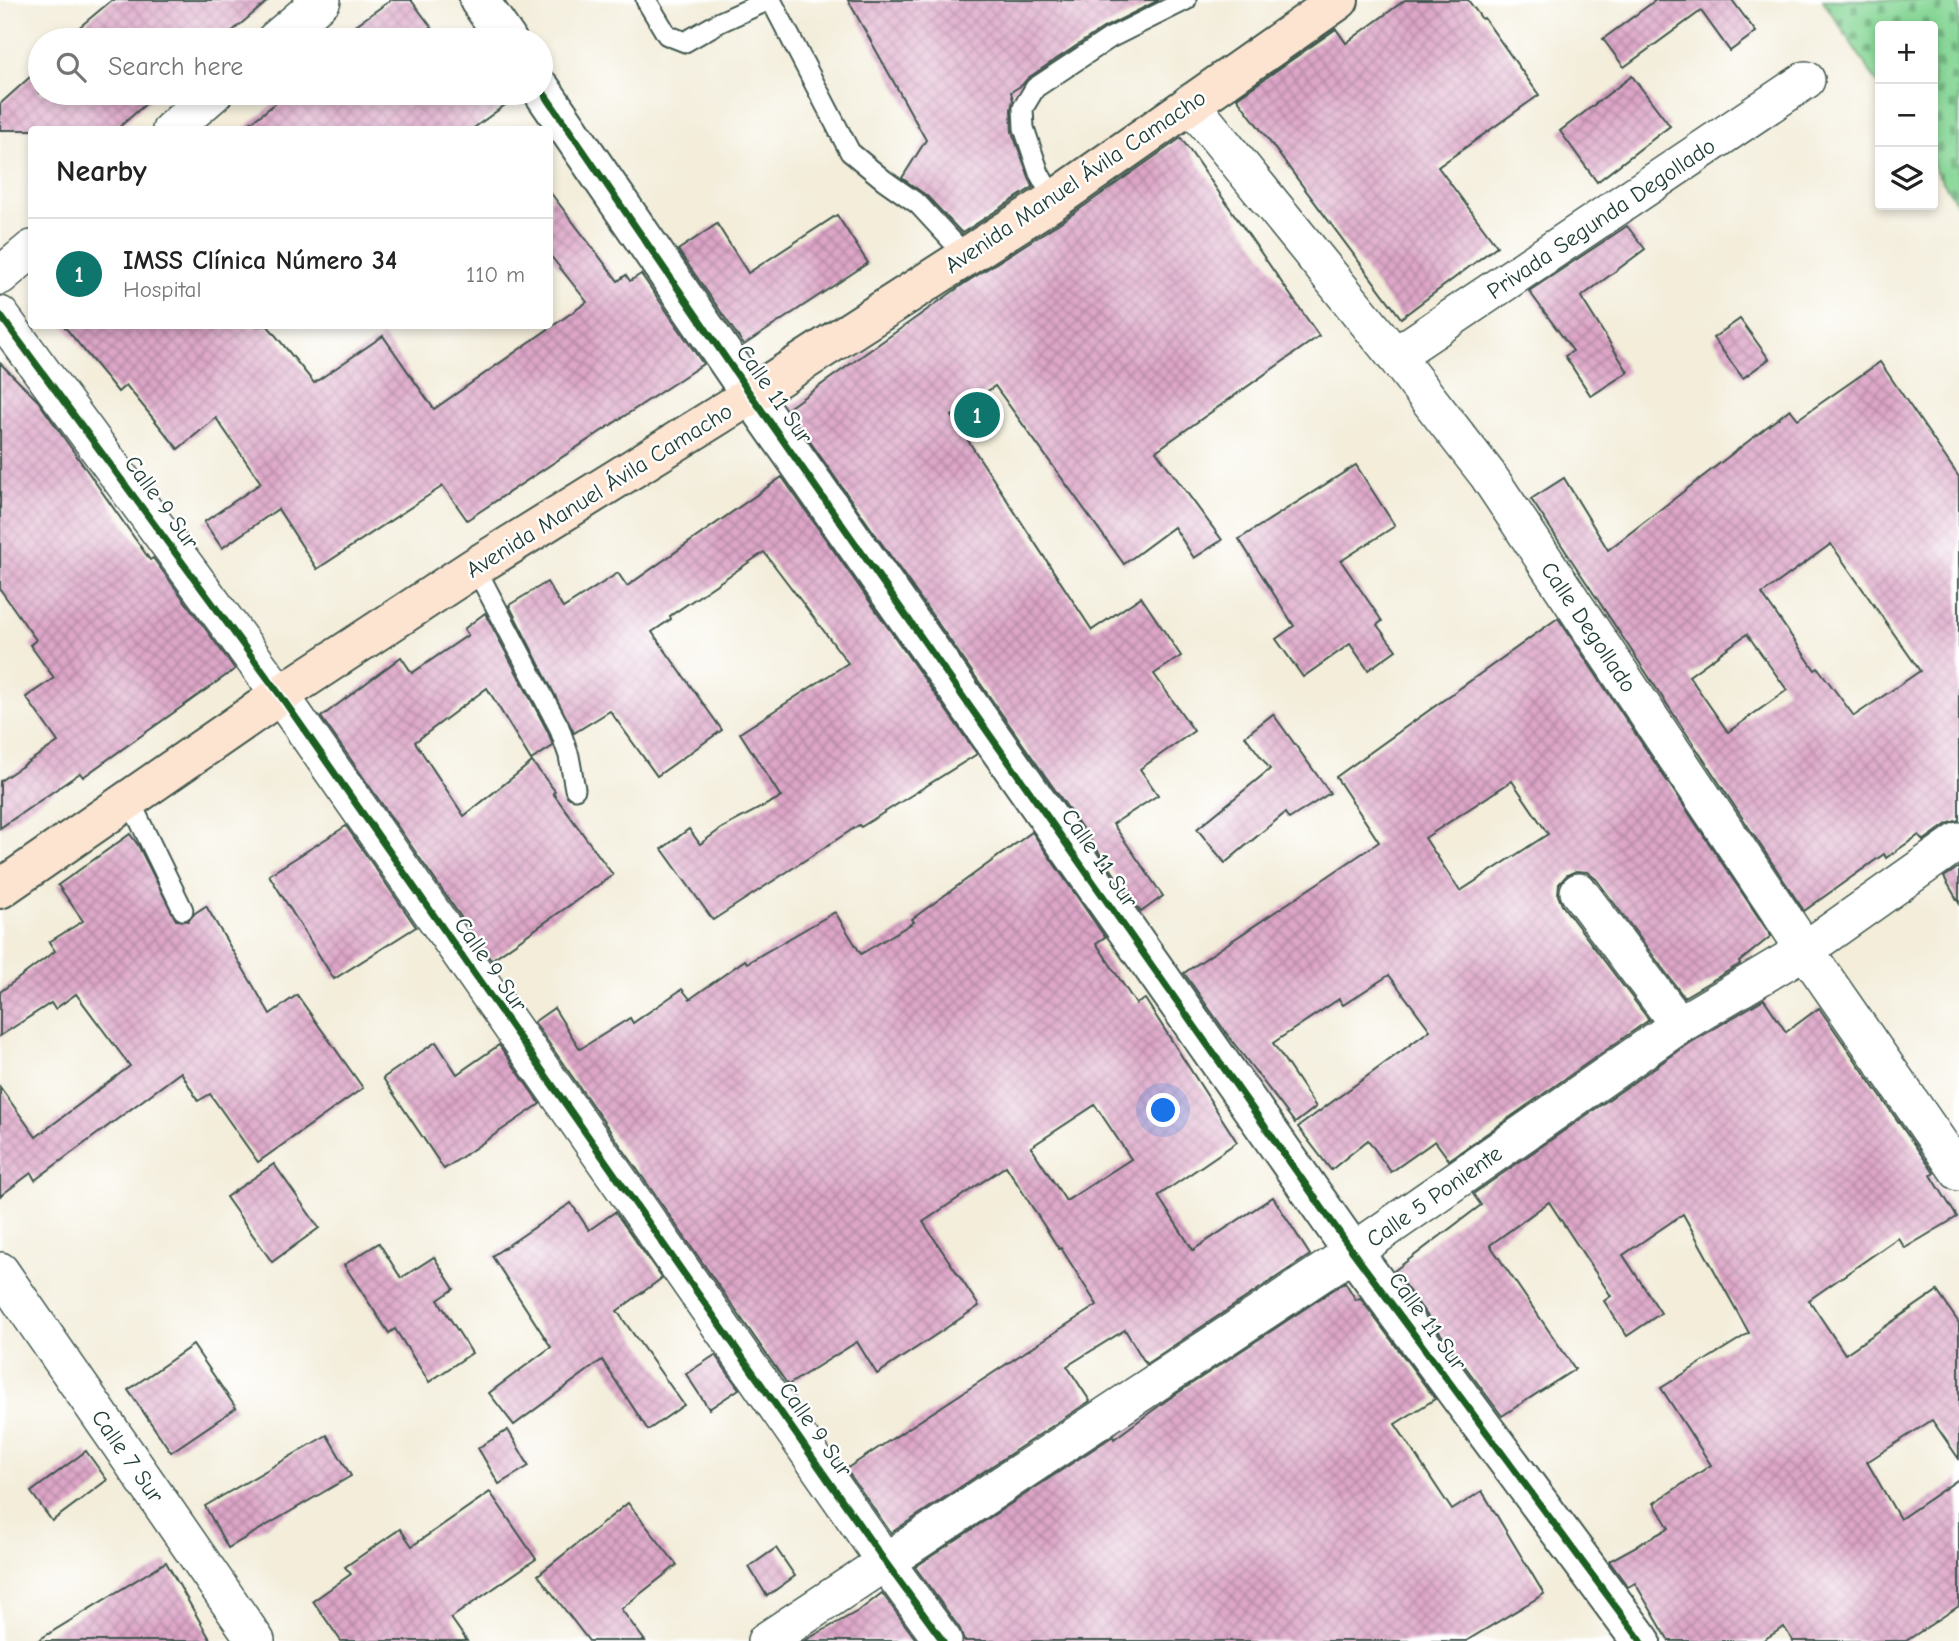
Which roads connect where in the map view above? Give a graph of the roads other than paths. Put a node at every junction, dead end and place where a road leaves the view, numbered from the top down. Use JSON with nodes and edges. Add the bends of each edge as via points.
{"nodes":[{"id":1,"x":322,"y":0,"type":"edge"},
{"id":2,"x":479,"y":0,"type":"edge"},
{"id":3,"x":646,"y":0,"type":"edge"},
{"id":4,"x":770,"y":0,"type":"edge"},
{"id":5,"x":1186,"y":0,"type":"edge"},
{"id":6,"x":1339,"y":0,"type":"edge"},
{"id":7,"x":289,"y":28,"type":"edge"},
{"id":8,"x":499,"y":28,"type":"edge"},
{"id":9,"x":1806,"y":79,"type":"dead end"},
{"id":10,"x":1190,"y":103,"type":"junction"},
{"id":11,"x":200,"y":105,"type":"edge"},
{"id":12,"x":552,"y":105,"type":"edge"},
{"id":13,"x":176,"y":126,"type":"edge"},
{"id":14,"x":1054,"y":200,"type":"junction"},
{"id":15,"x":28,"y":252,"type":"edge"},
{"id":16,"x":967,"y":256,"type":"junction"},
{"id":17,"x":0,"y":276,"type":"edge"},
{"id":18,"x":0,"y":315,"type":"edge"},
{"id":19,"x":1395,"y":356,"type":"junction"},
{"id":20,"x":751,"y":395,"type":"junction"},
{"id":21,"x":475,"y":567,"type":"junction"},
{"id":22,"x":280,"y":695,"type":"junction"},
{"id":23,"x":575,"y":789,"type":"dead end"},
{"id":24,"x":129,"y":799,"type":"junction"},
{"id":25,"x":1959,"y":841,"type":"edge"},
{"id":26,"x":0,"y":889,"type":"edge"},
{"id":27,"x":1579,"y":892,"type":"dead end"},
{"id":28,"x":183,"y":910,"type":"dead end"},
{"id":29,"x":1805,"y":950,"type":"junction"},
{"id":30,"x":1679,"y":1025,"type":"junction"},
{"id":31,"x":1959,"y":1172,"type":"edge"},
{"id":32,"x":1353,"y":1252,"type":"junction"},
{"id":33,"x":0,"y":1271,"type":"edge"},
{"id":34,"x":886,"y":1563,"type":"junction"},
{"id":35,"x":257,"y":1641,"type":"edge"},
{"id":36,"x":766,"y":1641,"type":"edge"},
{"id":37,"x":943,"y":1641,"type":"edge"},
{"id":38,"x":1641,"y":1641,"type":"edge"}],
"edges":[{"from":1,"to":7,"type":"street"},
{"from":2,"to":8,"type":"street"},
{"from":3,"to":4,"type":"lane","via":[[667,35],[685,42]]},
{"from":4,"to":16,"type":"lane","via":[[850,152],[918,204]]},
{"from":5,"to":14,"type":"lane","via":[[1111,38],[1035,88],[1023,108],[1024,128]]},
{"from":6,"to":10,"type":"main road","name":"Avenida Manuel Ávila Camacho"},
{"from":9,"to":19,"type":"street","name":"Privada Segunda Degollado"},
{"from":10,"to":14,"type":"main road","name":"Avenida Manuel Ávila Camacho"},
{"from":10,"to":19,"type":"street","name":"Calle Degollado"},
{"from":11,"to":13,"type":"street"},
{"from":12,"to":20,"type":"street","name":"Calle 11 Sur"},
{"from":14,"to":16,"type":"main road","name":"Avenida Manuel Ávila Camacho"},
{"from":15,"to":17,"type":"street"},
{"from":16,"to":20,"type":"main road","name":"Avenida Manuel Ávila Camacho"},
{"from":18,"to":22,"type":"street","name":"Calle 9 Sur"},
{"from":19,"to":29,"type":"street","name":"Calle Degollado","via":[[1487,474]]},
{"from":20,"to":21,"type":"main road","name":"Avenida Manuel Ávila Camacho"},
{"from":20,"to":32,"type":"street","name":"Calle 11 Sur"},
{"from":21,"to":22,"type":"main road","name":"Avenida Manuel Ávila Camacho"},
{"from":21,"to":23,"type":"lane","via":[[559,727]]},
{"from":22,"to":24,"type":"main road","name":"Avenida Manuel Ávila Camacho"},
{"from":22,"to":34,"type":"street","name":"Calle 9 Sur"},
{"from":24,"to":26,"type":"main road","name":"Avenida Manuel Ávila Camacho"},
{"from":24,"to":28,"type":"lane"},
{"from":25,"to":29,"type":"street","name":"Calle 5 Poniente"},
{"from":27,"to":30,"type":"street"},
{"from":29,"to":30,"type":"street","name":"Calle 5 Poniente"},
{"from":29,"to":31,"type":"street","name":"Calle Degollado"},
{"from":30,"to":32,"type":"street","name":"Calle 5 Poniente"},
{"from":32,"to":34,"type":"street","name":"Calle 5 Poniente"},
{"from":32,"to":38,"type":"street","name":"Calle 11 Sur"},
{"from":33,"to":35,"type":"street","name":"Calle 7 Sur"},
{"from":34,"to":36,"type":"street","name":"Calle 5 Poniente"},
{"from":34,"to":37,"type":"street","name":"Calle 9 Sur"}]}
